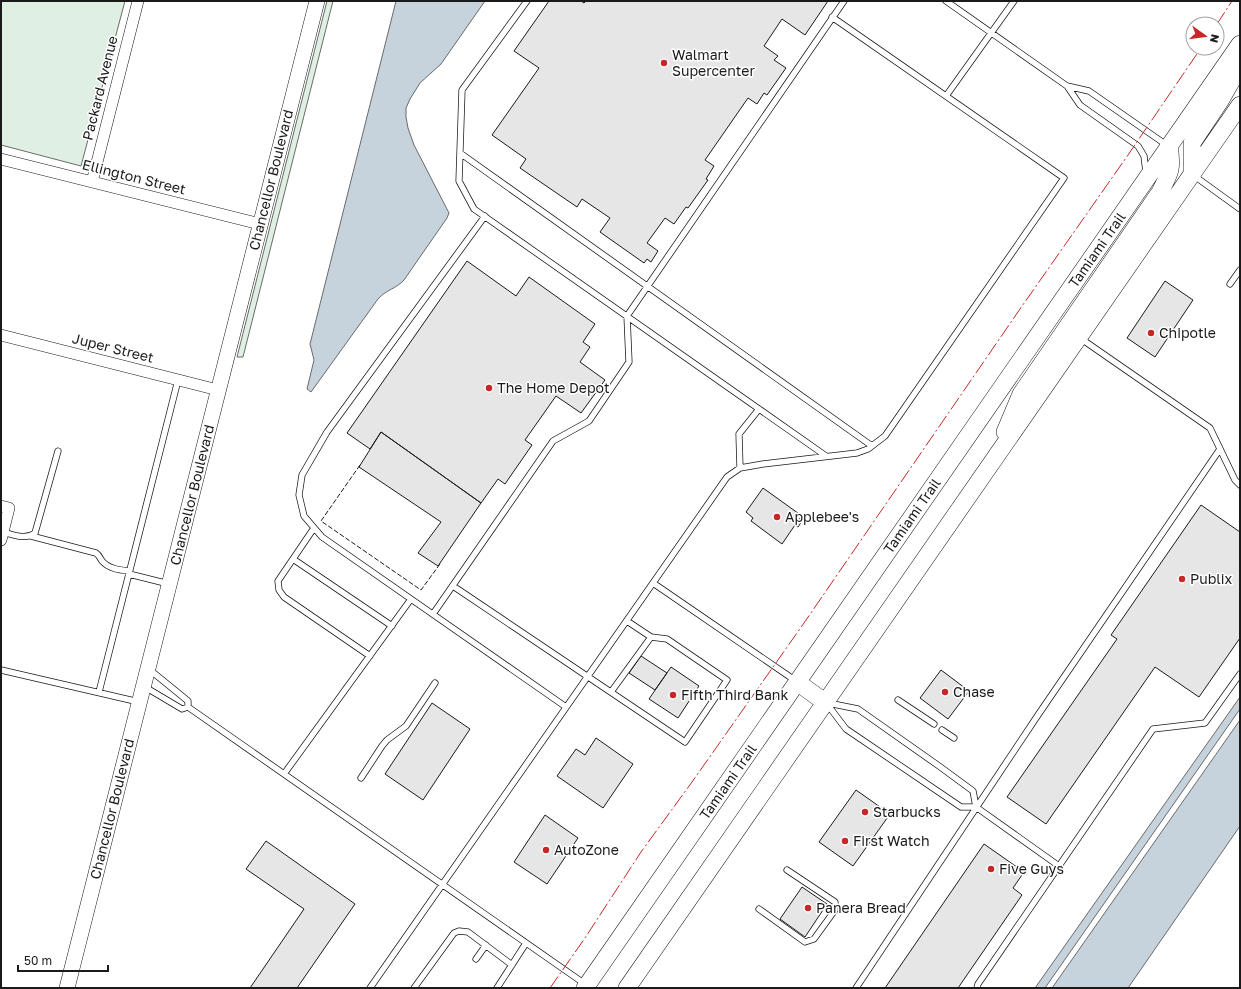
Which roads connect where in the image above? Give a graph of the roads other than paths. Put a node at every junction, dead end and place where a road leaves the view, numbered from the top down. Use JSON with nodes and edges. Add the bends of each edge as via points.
{"nodes":[{"id":1,"x":138,"y":1,"type":"edge"},
{"id":2,"x":317,"y":1,"type":"edge"},
{"id":3,"x":527,"y":1,"type":"edge"},
{"id":4,"x":844,"y":1,"type":"edge"},
{"id":5,"x":946,"y":1,"type":"edge"},
{"id":6,"x":1014,"y":1,"type":"edge"},
{"id":7,"x":832,"y":17,"type":"junction"},
{"id":8,"x":991,"y":33,"type":"junction"},
{"id":9,"x":1240,"y":44,"type":"edge"},
{"id":10,"x":1240,"y":66,"type":"edge"},
{"id":11,"x":1067,"y":86,"type":"junction"},
{"id":12,"x":946,"y":96,"type":"junction"},
{"id":13,"x":1240,"y":106,"type":"edge"},
{"id":14,"x":1169,"y":146,"type":"junction"},
{"id":15,"x":460,"y":153,"type":"junction"},
{"id":16,"x":1,"y":159,"type":"edge"},
{"id":17,"x":1192,"y":174,"type":"junction"},
{"id":18,"x":1145,"y":181,"type":"junction"},
{"id":19,"x":92,"y":182,"type":"junction"},
{"id":20,"x":1240,"y":209,"type":"edge"},
{"id":21,"x":485,"y":216,"type":"junction"},
{"id":22,"x":260,"y":224,"type":"junction"},
{"id":23,"x":1240,"y":270,"type":"edge"},
{"id":24,"x":1230,"y":284,"type":"dead end"},
{"id":25,"x":647,"y":286,"type":"junction"},
{"id":26,"x":627,"y":316,"type":"junction"},
{"id":27,"x":1,"y":335,"type":"edge"},
{"id":28,"x":1079,"y":337,"type":"junction"},
{"id":29,"x":178,"y":380,"type":"junction"},
{"id":30,"x":218,"y":390,"type":"junction"},
{"id":31,"x":759,"y":409,"type":"junction"},
{"id":32,"x":872,"y":446,"type":"junction"},
{"id":33,"x":1220,"y":449,"type":"junction"},
{"id":34,"x":58,"y":451,"type":"dead end"},
{"id":35,"x":826,"y":456,"type":"junction"},
{"id":36,"x":991,"y":465,"type":"junction"},
{"id":37,"x":740,"y":468,"type":"junction"},
{"id":38,"x":1240,"y":485,"type":"edge"},
{"id":39,"x":5,"y":507,"type":"edge"},
{"id":40,"x":314,"y":528,"type":"junction"},
{"id":41,"x":2,"y":536,"type":"edge"},
{"id":42,"x":31,"y":536,"type":"junction"},
{"id":43,"x":293,"y":559,"type":"junction"},
{"id":44,"x":129,"y":573,"type":"junction"},
{"id":45,"x":653,"y":583,"type":"junction"},
{"id":46,"x":169,"y":584,"type":"junction"},
{"id":47,"x":452,"y":586,"type":"junction"},
{"id":48,"x":411,"y":599,"type":"junction"},
{"id":49,"x":433,"y":614,"type":"junction"},
{"id":50,"x":626,"y":621,"type":"junction"},
{"id":51,"x":392,"y":626,"type":"junction"},
{"id":52,"x":651,"y":637,"type":"junction"},
{"id":53,"x":370,"y":656,"type":"junction"},
{"id":54,"x":148,"y":668,"type":"junction"},
{"id":55,"x":1,"y":670,"type":"edge"},
{"id":56,"x":1240,"y":674,"type":"edge"},
{"id":57,"x":588,"y":676,"type":"junction"},
{"id":58,"x":797,"y":682,"type":"junction"},
{"id":59,"x":435,"y":683,"type":"dead end"},
{"id":60,"x":143,"y":685,"type":"junction"},
{"id":61,"x":99,"y":692,"type":"junction"},
{"id":62,"x":611,"y":692,"type":"junction"},
{"id":63,"x":898,"y":700,"type":"dead end"},
{"id":64,"x":139,"y":702,"type":"junction"},
{"id":65,"x":826,"y":703,"type":"junction"},
{"id":66,"x":188,"y":707,"type":"junction"},
{"id":67,"x":566,"y":707,"type":"junction"},
{"id":68,"x":934,"y":724,"type":"dead end"},
{"id":69,"x":942,"y":730,"type":"dead end"},
{"id":70,"x":954,"y":738,"type":"dead end"},
{"id":71,"x":284,"y":774,"type":"junction"},
{"id":72,"x":361,"y":778,"type":"dead end"},
{"id":73,"x":976,"y":807,"type":"junction"},
{"id":74,"x":1059,"y":866,"type":"junction"},
{"id":75,"x":787,"y":870,"type":"dead end"},
{"id":76,"x":442,"y":884,"type":"junction"},
{"id":77,"x":759,"y":909,"type":"dead end"},
{"id":78,"x":526,"y":943,"type":"junction"},
{"id":79,"x":486,"y":945,"type":"junction"},
{"id":80,"x":476,"y":959,"type":"dead end"},
{"id":81,"x":512,"y":965,"type":"junction"},
{"id":82,"x":589,"y":987,"type":"edge"},
{"id":83,"x":66,"y":988,"type":"edge"},
{"id":84,"x":370,"y":988,"type":"edge"},
{"id":85,"x":414,"y":988,"type":"edge"},
{"id":86,"x":497,"y":988,"type":"edge"},
{"id":87,"x":627,"y":988,"type":"edge"},
{"id":88,"x":856,"y":988,"type":"edge"},
{"id":89,"x":977,"y":988,"type":"edge"}],
"edges":[{"from":1,"to":19,"type":"street","name":"Packard Avenue"},
{"from":2,"to":22,"type":"street","name":"Chancellor Boulevard"},
{"from":3,"to":15,"type":"lane","via":[[462,90]]},
{"from":4,"to":7,"type":"lane"},
{"from":5,"to":8,"type":"lane"},
{"from":6,"to":8,"type":"lane"},
{"from":7,"to":12,"type":"lane"},
{"from":7,"to":25,"type":"lane"},
{"from":8,"to":11,"type":"lane"},
{"from":8,"to":12,"type":"lane"},
{"from":9,"to":14,"type":"main road","name":"Tamiami Trail"},
{"from":10,"to":17,"type":"main road","via":[[1192,143]]},
{"from":11,"to":14,"type":"lane","via":[[1089,91]]},
{"from":11,"to":18,"type":"lane","via":[[1080,105],[1138,146],[1144,156]]},
{"from":12,"to":32,"type":"lane","via":[[1064,178],[885,436]]},
{"from":13,"to":17,"type":"main road"},
{"from":14,"to":18,"type":"main road","name":"Tamiami Trail"},
{"from":14,"to":36,"type":"main road","via":[[1171,168],[1160,192],[1021,394]]},
{"from":15,"to":21,"type":"lane","via":[[460,181],[474,209]]},
{"from":15,"to":25,"type":"lane"},
{"from":16,"to":19,"type":"street","name":"Ellington Street"},
{"from":17,"to":20,"type":"lane"},
{"from":17,"to":28,"type":"main road"},
{"from":18,"to":58,"type":"main road","name":"Tamiami Trail"},
{"from":19,"to":22,"type":"street","name":"Ellington Street"},
{"from":21,"to":26,"type":"lane"},
{"from":21,"to":40,"type":"lane","via":[[327,432],[302,475],[300,502],[304,516]]},
{"from":22,"to":30,"type":"street","name":"Chancellor Boulevard"},
{"from":23,"to":24,"type":"lane"},
{"from":25,"to":26,"type":"lane"},
{"from":25,"to":32,"type":"lane"},
{"from":26,"to":31,"type":"lane"},
{"from":26,"to":47,"type":"lane","via":[[629,362],[589,421],[553,441]]},
{"from":27,"to":29,"type":"street","name":"Juper Street"},
{"from":28,"to":33,"type":"lane","via":[[1210,428]]},
{"from":28,"to":36,"type":"main road"},
{"from":29,"to":30,"type":"street","name":"Juper Street"},
{"from":29,"to":44,"type":"lane"},
{"from":30,"to":46,"type":"street","name":"Chancellor Boulevard"},
{"from":31,"to":35,"type":"lane"},
{"from":31,"to":37,"type":"lane","via":[[739,434]]},
{"from":32,"to":35,"type":"lane","via":[[857,453]]},
{"from":33,"to":38,"type":"lane"},
{"from":33,"to":73,"type":"lane"},
{"from":34,"to":42,"type":"lane","via":[[36,533]]},
{"from":35,"to":37,"type":"lane"},
{"from":36,"to":65,"type":"main road"},
{"from":37,"to":45,"type":"lane","via":[[727,477]]},
{"from":39,"to":41,"type":"street"},
{"from":40,"to":43,"type":"lane"},
{"from":40,"to":48,"type":"lane","via":[[322,537]]},
{"from":41,"to":42,"type":"lane"},
{"from":42,"to":44,"type":"lane","via":[[96,553],[108,565]]},
{"from":43,"to":51,"type":"lane"},
{"from":43,"to":53,"type":"lane","via":[[278,582],[279,590],[284,597]]},
{"from":44,"to":46,"type":"lane"},
{"from":44,"to":61,"type":"lane"},
{"from":45,"to":50,"type":"lane"},
{"from":45,"to":58,"type":"lane"},
{"from":46,"to":54,"type":"street","name":"Chancellor Boulevard"},
{"from":47,"to":49,"type":"lane"},
{"from":47,"to":57,"type":"lane"},
{"from":48,"to":49,"type":"lane"},
{"from":48,"to":51,"type":"lane"},
{"from":49,"to":67,"type":"lane"},
{"from":50,"to":52,"type":"lane"},
{"from":50,"to":57,"type":"lane"},
{"from":51,"to":53,"type":"lane"},
{"from":52,"to":62,"type":"lane"},
{"from":52,"to":62,"type":"lane","via":[[667,639],[727,680],[685,742]]},
{"from":53,"to":71,"type":"lane"},
{"from":54,"to":60,"type":"street","name":"Chancellor Boulevard"},
{"from":54,"to":66,"type":"lane","via":[[188,701]]},
{"from":55,"to":61,"type":"lane"},
{"from":56,"to":74,"type":"lane","via":[[1205,723],[1153,728]]},
{"from":57,"to":62,"type":"lane"},
{"from":57,"to":67,"type":"lane"},
{"from":58,"to":65,"type":"main road"},
{"from":58,"to":82,"type":"main road","name":"Tamiami Trail","via":[[622,934],[606,974]]},
{"from":59,"to":72,"type":"lane","via":[[406,726],[387,740]]},
{"from":60,"to":64,"type":"street","name":"Chancellor Boulevard"},
{"from":60,"to":66,"type":"lane","via":[[182,709]]},
{"from":61,"to":64,"type":"lane"},
{"from":63,"to":68,"type":"lane"},
{"from":64,"to":83,"type":"street","name":"Chancellor Boulevard"},
{"from":65,"to":73,"type":"lane","via":[[846,729],[961,807]]},
{"from":65,"to":73,"type":"lane","via":[[858,709],[973,791]]},
{"from":65,"to":87,"type":"main road"},
{"from":66,"to":71,"type":"lane"},
{"from":67,"to":76,"type":"lane"},
{"from":69,"to":70,"type":"lane"},
{"from":71,"to":76,"type":"lane"},
{"from":73,"to":74,"type":"lane"},
{"from":73,"to":88,"type":"lane"},
{"from":74,"to":89,"type":"lane"},
{"from":75,"to":77,"type":"lane","via":[[835,902],[835,910],[814,939],[805,942]]},
{"from":76,"to":78,"type":"lane"},
{"from":76,"to":84,"type":"lane"},
{"from":78,"to":81,"type":"lane"},
{"from":78,"to":82,"type":"lane"},
{"from":79,"to":80,"type":"lane"},
{"from":79,"to":81,"type":"lane"},
{"from":79,"to":85,"type":"lane","via":[[468,932],[454,933]]},
{"from":81,"to":86,"type":"lane"}]}
